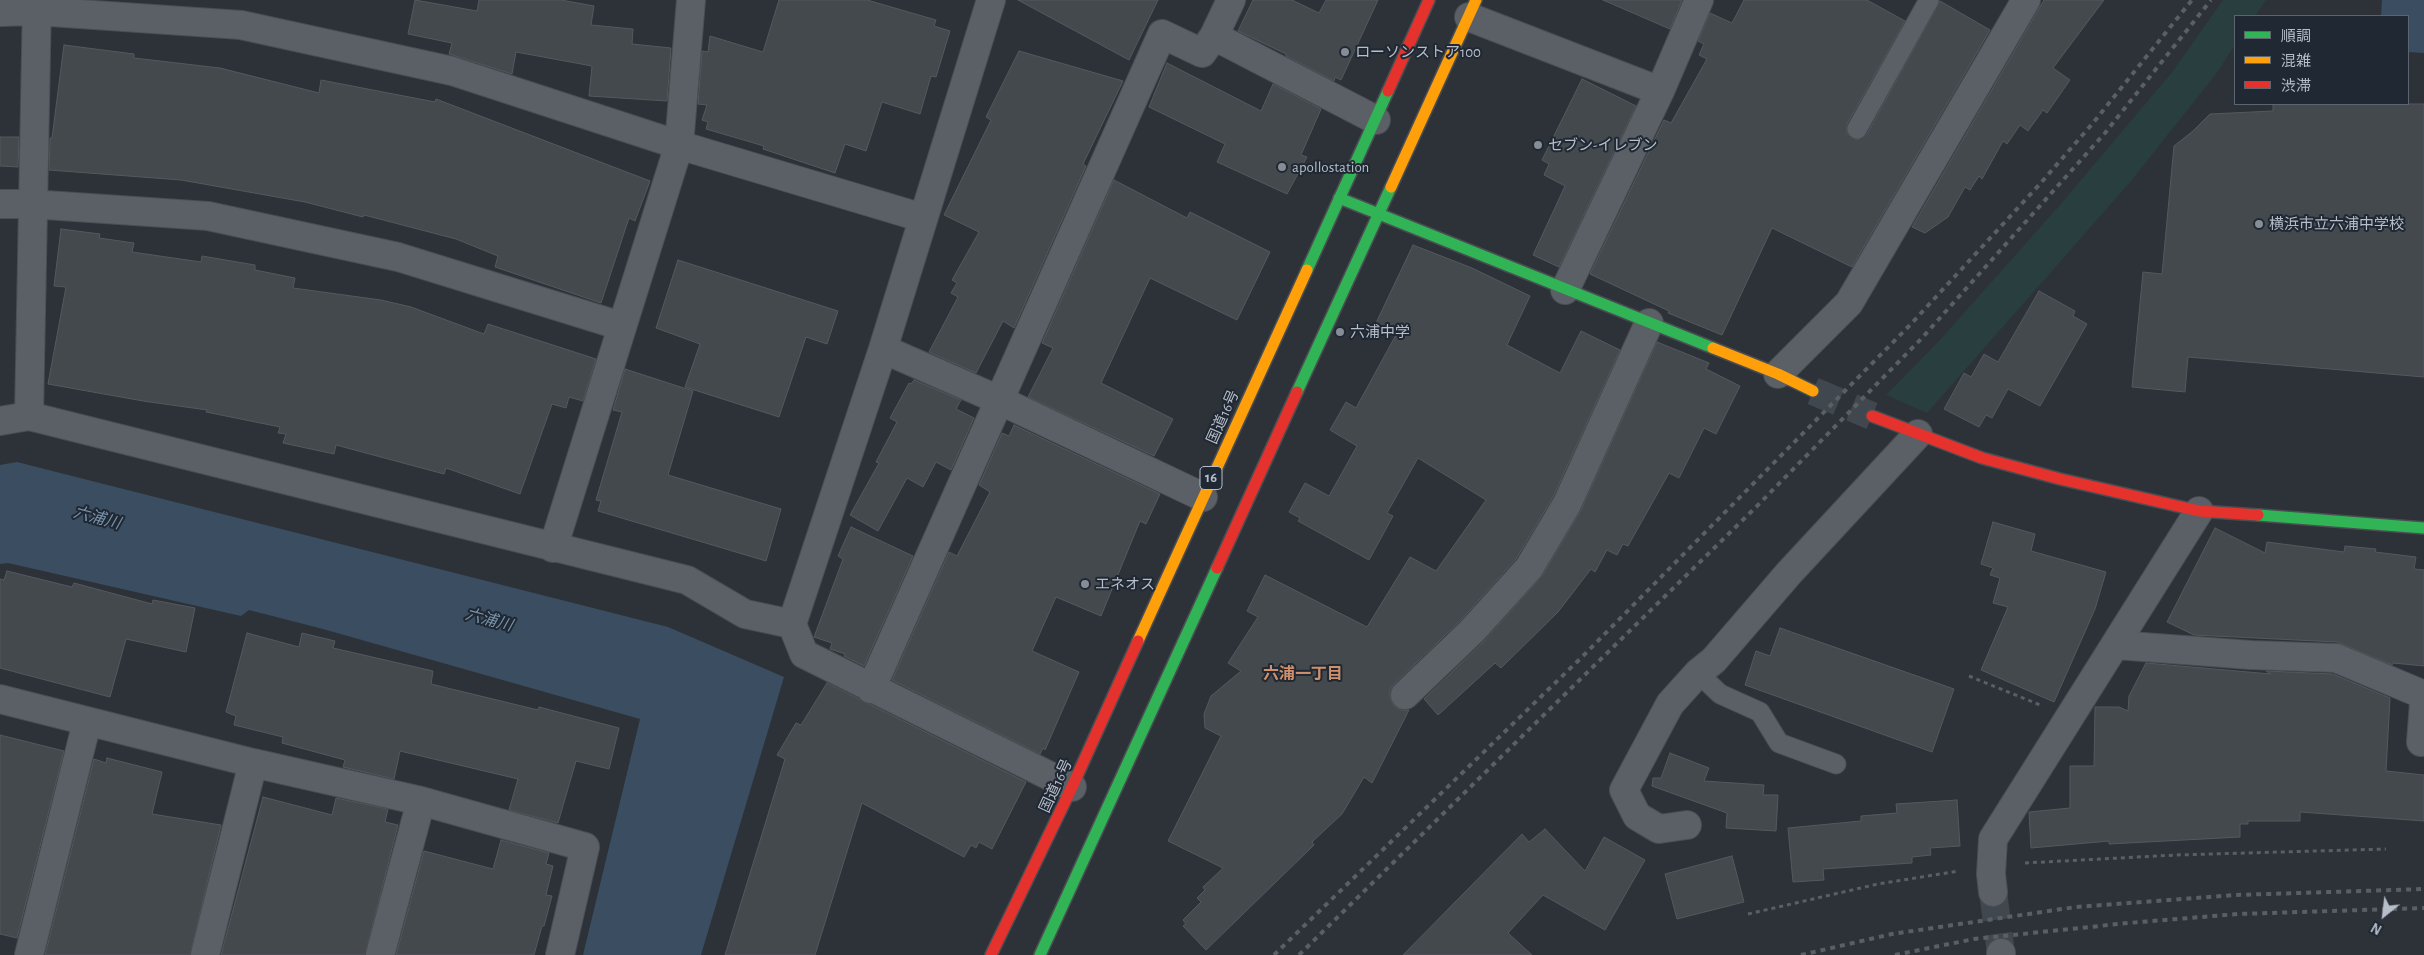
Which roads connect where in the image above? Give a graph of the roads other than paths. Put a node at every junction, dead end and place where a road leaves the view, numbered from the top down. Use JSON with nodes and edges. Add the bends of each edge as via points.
{"nodes":[{"id":1,"x":691,"y":0,"type":"edge"},
{"id":2,"x":991,"y":0,"type":"edge"},
{"id":3,"x":1231,"y":0,"type":"edge"},
{"id":4,"x":1429,"y":0,"type":"edge"},
{"id":5,"x":1699,"y":0,"type":"edge"},
{"id":6,"x":1929,"y":0,"type":"edge"},
{"id":7,"x":2025,"y":0,"type":"edge"},
{"id":8,"x":37,"y":6,"type":"edge"},
{"id":9,"x":1473,"y":8,"type":"edge"},
{"id":10,"x":0,"y":12,"type":"edge"},
{"id":11,"x":1214,"y":36,"type":"junction"},
{"id":12,"x":1660,"y":91,"type":"junction"},
{"id":13,"x":1376,"y":120,"type":"junction"},
{"id":14,"x":1857,"y":129,"type":"dead end"},
{"id":15,"x":679,"y":145,"type":"junction"},
{"id":16,"x":1339,"y":198,"type":"junction"},
{"id":17,"x":0,"y":204,"type":"edge"},
{"id":18,"x":32,"y":204,"type":"junction"},
{"id":19,"x":1379,"y":214,"type":"junction"},
{"id":20,"x":923,"y":218,"type":"junction"},
{"id":21,"x":1565,"y":290,"type":"junction"},
{"id":22,"x":1649,"y":323,"type":"junction"},
{"id":23,"x":621,"y":326,"type":"junction"},
{"id":24,"x":883,"y":349,"type":"junction"},
{"id":25,"x":1778,"y":374,"type":"junction"},
{"id":26,"x":1813,"y":391,"type":"tunnel mouth"},
{"id":27,"x":998,"y":400,"type":"junction"},
{"id":28,"x":29,"y":416,"type":"junction"},
{"id":29,"x":1872,"y":416,"type":"tunnel mouth"},
{"id":30,"x":0,"y":421,"type":"edge"},
{"id":31,"x":1918,"y":434,"type":"junction"},
{"id":32,"x":1203,"y":496,"type":"junction"},
{"id":33,"x":2200,"y":512,"type":"junction"},
{"id":34,"x":2424,"y":528,"type":"edge"},
{"id":35,"x":553,"y":548,"type":"junction"},
{"id":36,"x":792,"y":624,"type":"junction"},
{"id":37,"x":2116,"y":645,"type":"junction"},
{"id":38,"x":1698,"y":673,"type":"junction"},
{"id":39,"x":871,"y":689,"type":"junction"},
{"id":40,"x":1405,"y":694,"type":"dead end"},
{"id":41,"x":2424,"y":695,"type":"edge"},
{"id":42,"x":0,"y":700,"type":"edge"},
{"id":43,"x":2424,"y":703,"type":"edge"},
{"id":44,"x":87,"y":722,"type":"junction"},
{"id":45,"x":2421,"y":742,"type":"dead end"},
{"id":46,"x":253,"y":763,"type":"junction"},
{"id":47,"x":1836,"y":764,"type":"dead end"},
{"id":48,"x":1072,"y":787,"type":"junction"},
{"id":49,"x":421,"y":801,"type":"junction"},
{"id":50,"x":1687,"y":825,"type":"dead end"},
{"id":51,"x":1992,"y":880,"type":"tunnel mouth"},
{"id":52,"x":28,"y":955,"type":"edge"},
{"id":53,"x":205,"y":955,"type":"edge"},
{"id":54,"x":380,"y":955,"type":"edge"},
{"id":55,"x":560,"y":955,"type":"edge"},
{"id":56,"x":991,"y":955,"type":"edge"},
{"id":57,"x":1040,"y":955,"type":"edge"}],
"edges":[{"from":1,"to":15,"type":"street"},
{"from":2,"to":20,"type":"street"},
{"from":3,"to":11,"type":"street"},
{"from":4,"to":13,"type":"main road","name":"国道16号","number":"16"},
{"from":5,"to":12,"type":"street"},
{"from":6,"to":14,"type":"lane"},
{"from":7,"to":25,"type":"street","via":[[1849,303]]},
{"from":8,"to":10,"type":"street"},
{"from":8,"to":15,"type":"street","via":[[241,25],[452,70]]},
{"from":8,"to":18,"type":"street"},
{"from":9,"to":12,"type":"street"},
{"from":9,"to":19,"type":"main road"},
{"from":11,"to":13,"type":"street"},
{"from":11,"to":27,"type":"street","via":[[1202,53],[1162,34]]},
{"from":12,"to":21,"type":"street"},
{"from":13,"to":16,"type":"main road","name":"国道16号","number":"16"},
{"from":15,"to":20,"type":"street"},
{"from":15,"to":23,"type":"street"},
{"from":16,"to":19,"type":"main road"},
{"from":16,"to":32,"type":"main road","name":"国道16号","number":"16"},
{"from":17,"to":18,"type":"street"},
{"from":18,"to":23,"type":"street","via":[[208,216],[398,256]]},
{"from":18,"to":28,"type":"street"},
{"from":19,"to":21,"type":"main road"},
{"from":19,"to":57,"type":"main road"},
{"from":20,"to":24,"type":"street"},
{"from":21,"to":22,"type":"main road"},
{"from":22,"to":25,"type":"main road"},
{"from":22,"to":40,"type":"street","via":[[1568,504],[1529,568],[1472,631]]},
{"from":23,"to":35,"type":"street"},
{"from":24,"to":27,"type":"street"},
{"from":24,"to":36,"type":"street"},
{"from":25,"to":26,"type":"main road"},
{"from":27,"to":32,"type":"street"},
{"from":27,"to":39,"type":"street"},
{"from":28,"to":30,"type":"street"},
{"from":28,"to":35,"type":"street"},
{"from":29,"to":31,"type":"main road"},
{"from":31,"to":33,"type":"main road","via":[[1982,458]]},
{"from":31,"to":38,"type":"street","via":[[1714,660]]},
{"from":32,"to":48,"type":"main road","name":"国道16号","number":"16"},
{"from":33,"to":34,"type":"main road"},
{"from":33,"to":37,"type":"street"},
{"from":35,"to":36,"type":"street","via":[[687,580],[745,614]]},
{"from":36,"to":39,"type":"street","via":[[804,654]]},
{"from":37,"to":41,"type":"street","via":[[2336,658]]},
{"from":37,"to":51,"type":"street","via":[[1993,839]]},
{"from":38,"to":47,"type":"lane","via":[[1720,694],[1760,712],[1779,743]]},
{"from":38,"to":50,"type":"street","via":[[1670,704],[1624,790],[1636,816],[1659,829]]},
{"from":39,"to":48,"type":"street"},
{"from":42,"to":44,"type":"street"},
{"from":43,"to":45,"type":"street"},
{"from":44,"to":46,"type":"street"},
{"from":44,"to":52,"type":"street"},
{"from":46,"to":49,"type":"street"},
{"from":46,"to":53,"type":"street"},
{"from":48,"to":56,"type":"main road","name":"国道16号","number":"16"},
{"from":49,"to":54,"type":"street"},
{"from":49,"to":55,"type":"street","via":[[585,847]]}]}
